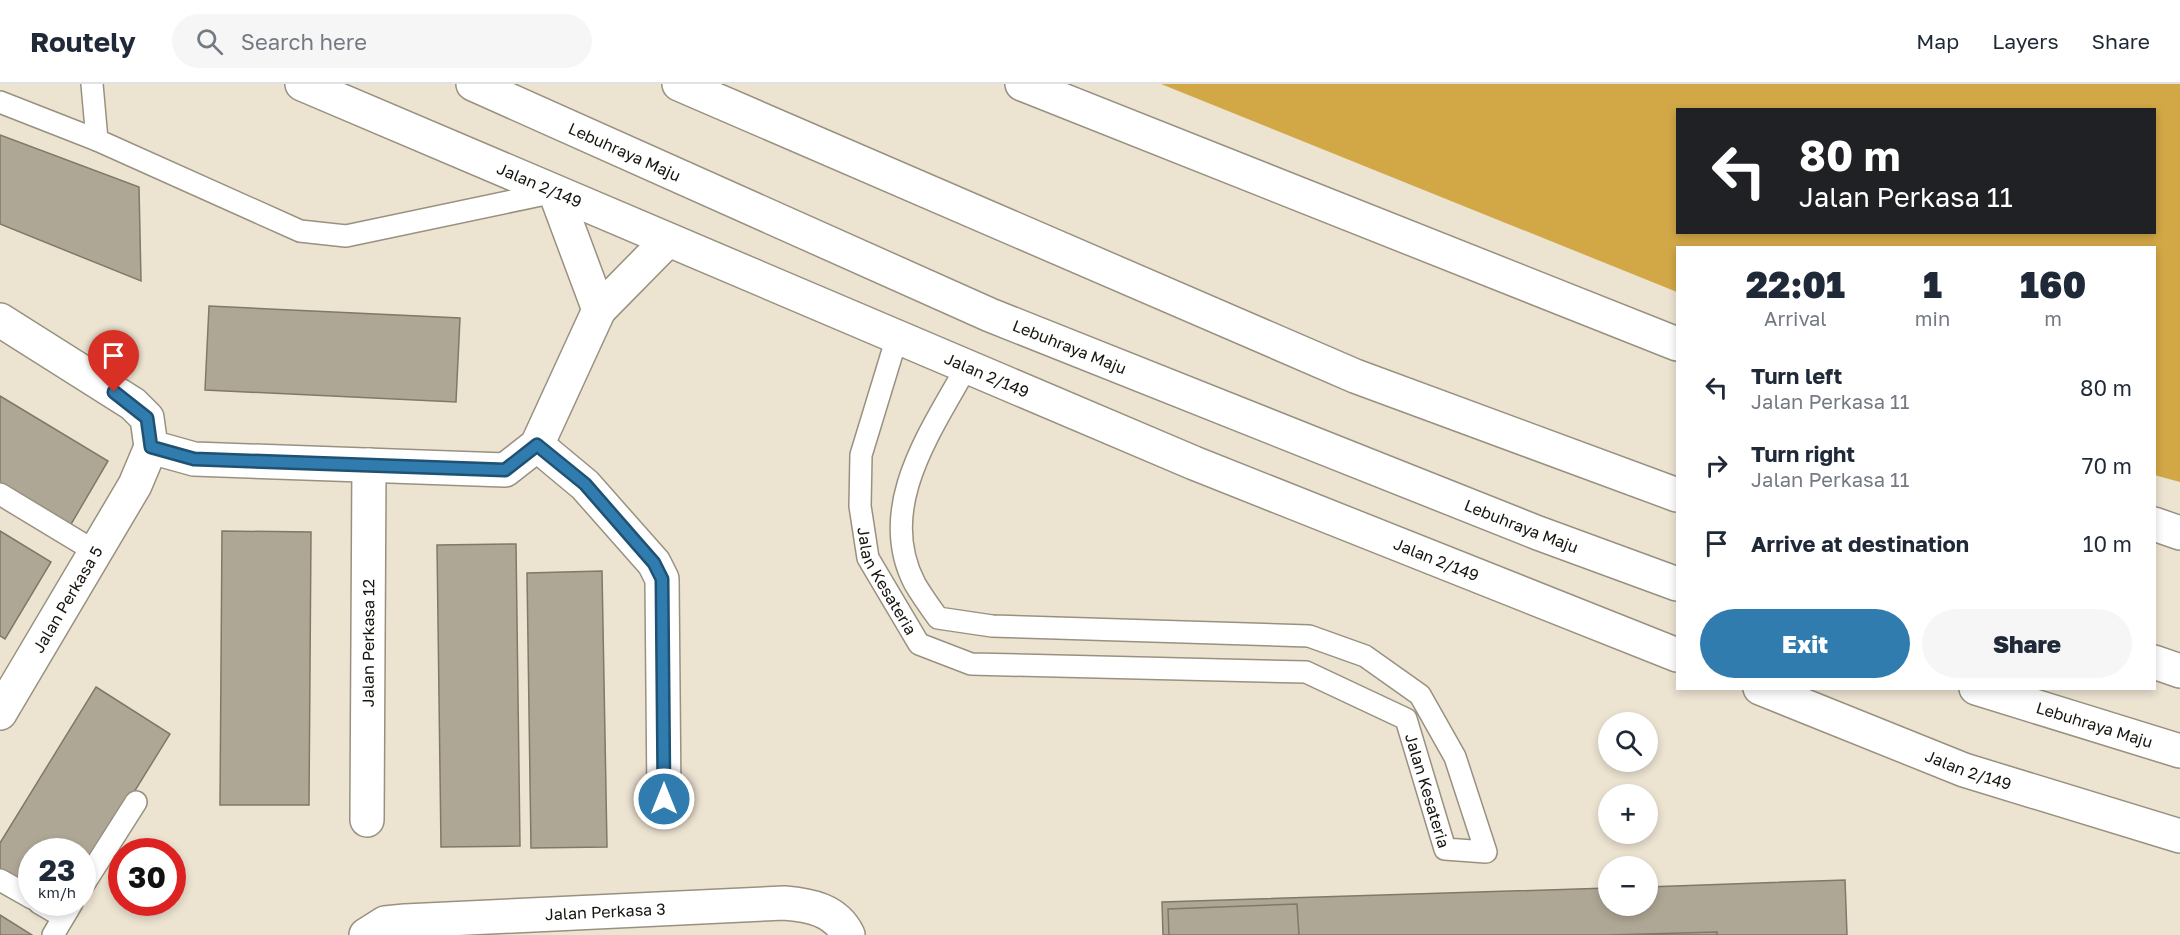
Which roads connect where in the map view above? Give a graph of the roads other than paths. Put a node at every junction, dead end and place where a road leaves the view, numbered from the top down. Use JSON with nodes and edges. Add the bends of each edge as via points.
{"nodes":[{"id":1,"x":92,"y":84,"type":"edge"},
{"id":2,"x":302,"y":84,"type":"edge"},
{"id":3,"x":473,"y":84,"type":"edge"},
{"id":4,"x":680,"y":84,"type":"edge"},
{"id":5,"x":1022,"y":84,"type":"edge"},
{"id":6,"x":0,"y":102,"type":"edge"},
{"id":7,"x":97,"y":140,"type":"junction"},
{"id":8,"x":555,"y":192,"type":"junction"},
{"id":9,"x":668,"y":240,"type":"junction"},
{"id":10,"x":599,"y":310,"type":"junction"},
{"id":11,"x":0,"y":320,"type":"edge"},
{"id":12,"x":897,"y":337,"type":"junction"},
{"id":13,"x":1676,"y":344,"type":"edge"},
{"id":14,"x":967,"y":366,"type":"junction"},
{"id":15,"x":537,"y":445,"type":"junction"},
{"id":16,"x":151,"y":447,"type":"junction"},
{"id":17,"x":369,"y":465,"type":"junction"},
{"id":18,"x":0,"y":494,"type":"edge"},
{"id":19,"x":1676,"y":495,"type":"edge"},
{"id":20,"x":2156,"y":525,"type":"edge"},
{"id":21,"x":2180,"y":533,"type":"edge"},
{"id":22,"x":96,"y":552,"type":"junction"},
{"id":23,"x":1676,"y":584,"type":"edge"},
{"id":24,"x":1676,"y":655,"type":"edge"},
{"id":25,"x":2156,"y":663,"type":"edge"},
{"id":26,"x":11,"y":670,"type":"edge"},
{"id":27,"x":2180,"y":671,"type":"edge"},
{"id":28,"x":1765,"y":690,"type":"edge"},
{"id":29,"x":1982,"y":690,"type":"edge"},
{"id":30,"x":0,"y":713,"type":"edge"},
{"id":31,"x":2180,"y":751,"type":"edge"},
{"id":32,"x":664,"y":799,"type":"dead end"},
{"id":33,"x":136,"y":802,"type":"dead end"},
{"id":34,"x":367,"y":820,"type":"dead end"},
{"id":35,"x":2180,"y":836,"type":"edge"},
{"id":36,"x":96,"y":865,"type":"edge"},
{"id":37,"x":0,"y":880,"type":"edge"},
{"id":38,"x":18,"y":890,"type":"edge"},
{"id":39,"x":547,"y":925,"type":"edge"},
{"id":40,"x":844,"y":930,"type":"edge"},
{"id":41,"x":366,"y":935,"type":"edge"}],
"edges":[{"from":1,"to":7,"type":"lane"},
{"from":2,"to":8,"type":"main road","name":"Jalan 2/149"},
{"from":3,"to":23,"type":"main road","name":"Lebuhraya Maju","via":[[990,315],[1538,534]]},
{"from":4,"to":19,"type":"main road","via":[[1355,376]]},
{"from":5,"to":13,"type":"main road"},
{"from":6,"to":7,"type":"lane"},
{"from":7,"to":8,"type":"lane","via":[[300,231],[346,236]]},
{"from":8,"to":9,"type":"main road","name":"Jalan 2/149"},
{"from":8,"to":10,"type":"main road"},
{"from":9,"to":10,"type":"main road"},
{"from":9,"to":12,"type":"main road","name":"Jalan 2/149"},
{"from":10,"to":15,"type":"main road"},
{"from":11,"to":16,"type":"main road","via":[[133,404],[147,418]]},
{"from":12,"to":14,"type":"main road","name":"Jalan 2/149"},
{"from":12,"to":14,"type":"lane","name":"Jalan Kesateria","via":[[861,455],[860,506],[868,558],[919,644],[970,664],[1306,672],[1406,719],[1445,849],[1486,852],[1455,757],[1420,695],[1365,656],[1309,636],[992,627],[938,618],[915,583],[903,548],[902,504],[915,460]]},
{"from":14,"to":24,"type":"main road","name":"Jalan 2/149","via":[[1194,463]]},
{"from":15,"to":17,"type":"main road","via":[[505,470]]},
{"from":15,"to":32,"type":"main road","via":[[585,484],[654,563],[662,579]]},
{"from":16,"to":17,"type":"main road","via":[[194,459]]},
{"from":16,"to":22,"type":"main road","name":"Jalan Perkasa 5","via":[[135,485]]},
{"from":17,"to":34,"type":"main road","name":"Jalan Perkasa 12"},
{"from":18,"to":22,"type":"lane"},
{"from":20,"to":21,"type":"main road"},
{"from":22,"to":26,"type":"main road","name":"Jalan Perkasa 5"},
{"from":25,"to":27,"type":"main road"},
{"from":26,"to":30,"type":"main road","name":"Jalan Perkasa 5"},
{"from":28,"to":35,"type":"main road","name":"Jalan 2/149","via":[[1964,770]]},
{"from":29,"to":31,"type":"main road","name":"Lebuhraya Maju"},
{"from":33,"to":36,"type":"lane"},
{"from":37,"to":38,"type":"lane"},
{"from":39,"to":40,"type":"main road","name":"Jalan Perkasa 3","via":[[784,903],[809,904],[830,913]]},
{"from":39,"to":41,"type":"main road","name":"Jalan Perkasa 3","via":[[405,921],[385,923]]}]}
